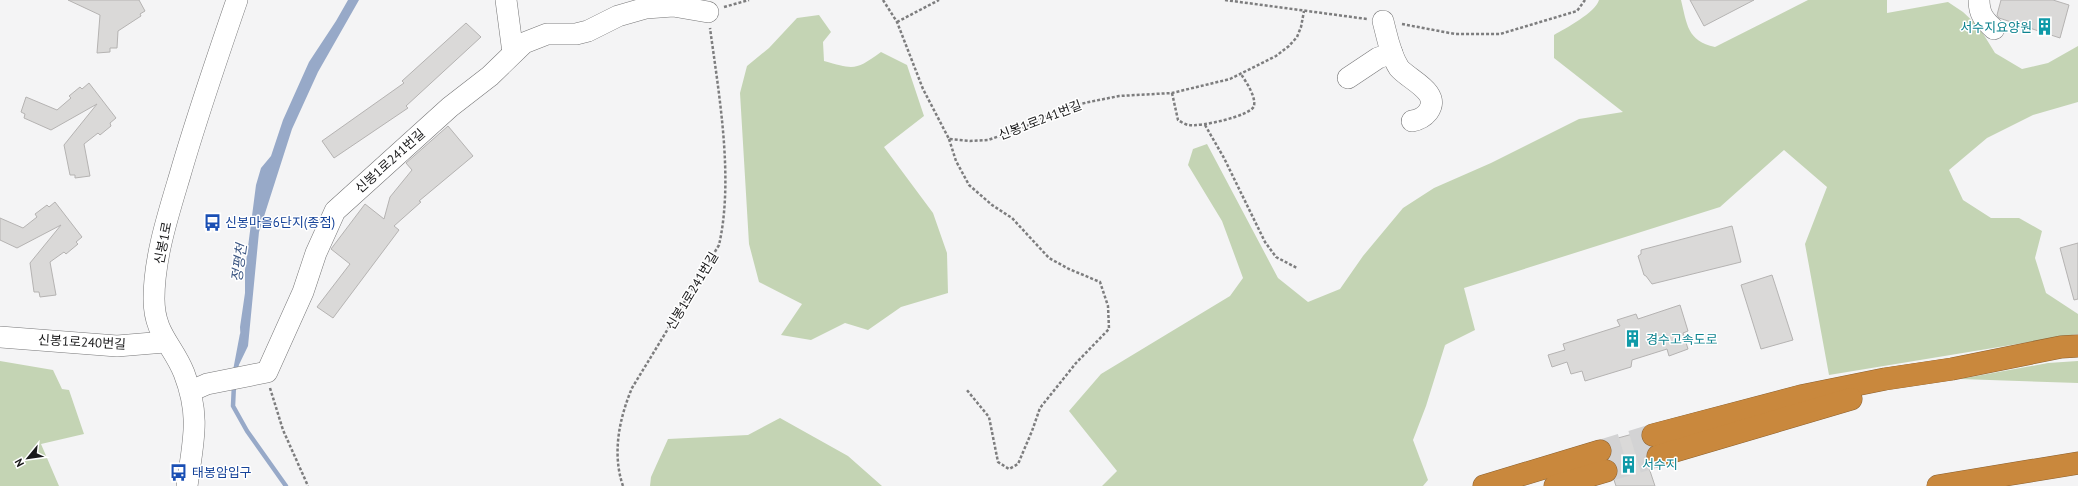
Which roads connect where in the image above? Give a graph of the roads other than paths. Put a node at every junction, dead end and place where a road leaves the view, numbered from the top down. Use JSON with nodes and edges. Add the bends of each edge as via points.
{"nodes":[{"id":1,"x":237,"y":0,"type":"edge"},
{"id":2,"x":506,"y":0,"type":"edge"},
{"id":3,"x":1979,"y":0,"type":"edge"},
{"id":4,"x":708,"y":12,"type":"road end"},
{"id":5,"x":1383,"y":21,"type":"road end"},
{"id":6,"x":1994,"y":29,"type":"dead end"},
{"id":7,"x":513,"y":53,"type":"junction"},
{"id":8,"x":1392,"y":53,"type":"junction"},
{"id":9,"x":1348,"y":78,"type":"dead end"},
{"id":10,"x":1412,"y":121,"type":"dead end"},
{"id":11,"x":0,"y":337,"type":"edge"},
{"id":12,"x":165,"y":342,"type":"junction"},
{"id":13,"x":2078,"y":346,"type":"edge"},
{"id":14,"x":1952,"y":369,"type":"junction"},
{"id":15,"x":199,"y":387,"type":"junction"},
{"id":16,"x":1653,"y":435,"type":"tunnel mouth"},
{"id":17,"x":1658,"y":456,"type":"tunnel mouth"},
{"id":18,"x":2078,"y":463,"type":"edge"},
{"id":19,"x":2078,"y":477,"type":"edge"},
{"id":20,"x":187,"y":486,"type":"edge"},
{"id":21,"x":1484,"y":486,"type":"edge"},
{"id":22,"x":1555,"y":486,"type":"edge"},
{"id":23,"x":1938,"y":486,"type":"edge"},
{"id":24,"x":2023,"y":486,"type":"edge"}],
"edges":[{"from":1,"to":12,"type":"street","name":"신봉1로","via":[[208,84],[162,235],[154,299],[156,318]]},
{"from":2,"to":7,"type":"street"},
{"from":3,"to":6,"type":"street","via":[[1979,11]]},
{"from":4,"to":7,"type":"street","name":"신봉1로241번길","via":[[673,6],[646,8],[618,16],[588,31],[535,37]]},
{"from":5,"to":8,"type":"street"},
{"from":7,"to":15,"type":"street","name":"신봉1로241번길","via":[[335,211],[316,253],[303,292],[267,372]]},
{"from":8,"to":9,"type":"street","via":[[1378,58]]},
{"from":8,"to":10,"type":"street","via":[[1399,67],[1430,96],[1429,110],[1424,116]]},
{"from":11,"to":12,"type":"street","name":"신봉1로240번길","via":[[117,346]]},
{"from":12,"to":15,"type":"street","name":"신봉1로","via":[[184,371]]},
{"from":13,"to":14,"type":"highway","via":[[2061,347]]},
{"from":14,"to":16,"type":"highway","via":[[1885,379],[1802,396]]},
{"from":14,"to":17,"type":"highway"},
{"from":15,"to":20,"type":"street","name":"신봉1로"},
{"from":18,"to":23,"type":"highway"},
{"from":19,"to":24,"type":"highway"},
{"from":21,"to":22,"type":"highway","via":[[1603,461]]}]}
